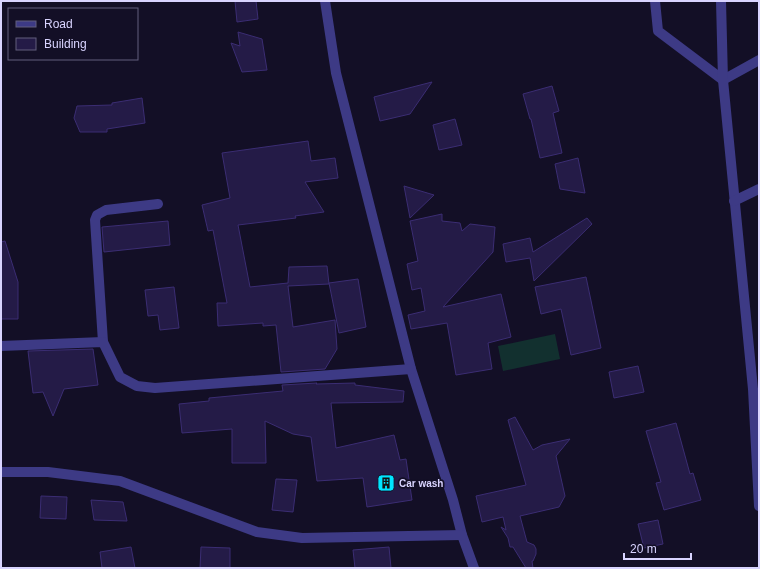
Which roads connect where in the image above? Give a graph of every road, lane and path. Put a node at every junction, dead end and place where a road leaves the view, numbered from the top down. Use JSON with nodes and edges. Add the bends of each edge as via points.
{"nodes":[{"id":1,"x":325,"y":1,"type":"edge"},
{"id":2,"x":655,"y":1,"type":"edge"},
{"id":3,"x":720,"y":1,"type":"edge"},
{"id":4,"x":759,"y":60,"type":"edge"},
{"id":5,"x":723,"y":80,"type":"junction"},
{"id":6,"x":759,"y":189,"type":"edge"},
{"id":7,"x":734,"y":201,"type":"junction"},
{"id":8,"x":158,"y":204,"type":"dead end"},
{"id":9,"x":103,"y":342,"type":"junction"},
{"id":10,"x":1,"y":346,"type":"edge"},
{"id":11,"x":411,"y":369,"type":"junction"},
{"id":12,"x":756,"y":388,"type":"edge"},
{"id":13,"x":1,"y":472,"type":"edge"},
{"id":14,"x":759,"y":506,"type":"edge"},
{"id":15,"x":462,"y":535,"type":"junction"},
{"id":16,"x":474,"y":568,"type":"edge"}],
"edges":[{"from":1,"to":11,"type":"street","via":[[336,73]]},
{"from":2,"to":5,"type":"street","via":[[658,31]]},
{"from":3,"to":5,"type":"street"},
{"from":4,"to":5,"type":"street"},
{"from":5,"to":7,"type":"street"},
{"from":6,"to":7,"type":"street"},
{"from":7,"to":12,"type":"street"},
{"from":8,"to":9,"type":"street","via":[[106,210],[97,215],[95,220]]},
{"from":9,"to":10,"type":"street"},
{"from":9,"to":11,"type":"street","via":[[120,377],[137,386],[155,388]]},
{"from":11,"to":15,"type":"street"},
{"from":12,"to":14,"type":"street"},
{"from":13,"to":15,"type":"street","via":[[48,472],[120,481],[257,532],[302,538]]},
{"from":15,"to":16,"type":"street"}]}
